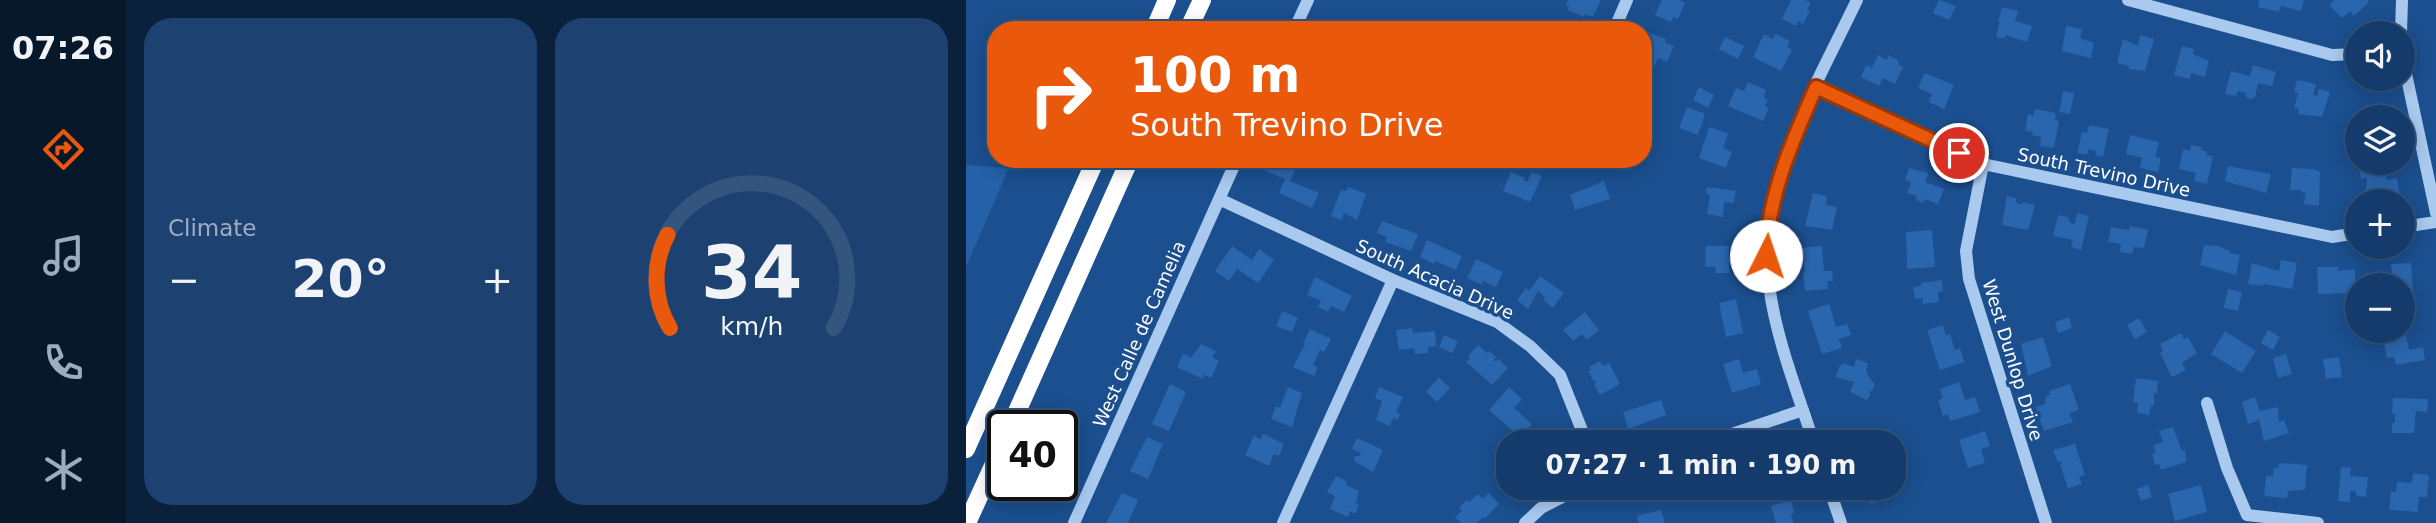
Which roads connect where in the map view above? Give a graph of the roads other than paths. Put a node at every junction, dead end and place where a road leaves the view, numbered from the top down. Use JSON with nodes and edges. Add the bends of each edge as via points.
{"nodes":[{"id":1,"x":1167,"y":0,"type":"edge"},
{"id":2,"x":1202,"y":0,"type":"edge"},
{"id":3,"x":1308,"y":0,"type":"edge"},
{"id":4,"x":1628,"y":0,"type":"edge"},
{"id":5,"x":1857,"y":0,"type":"edge"},
{"id":6,"x":2128,"y":0,"type":"edge"},
{"id":7,"x":2402,"y":0,"type":"edge"},
{"id":8,"x":1158,"y":21,"type":"edge"},
{"id":9,"x":1192,"y":21,"type":"edge"},
{"id":10,"x":1299,"y":21,"type":"edge"},
{"id":11,"x":1618,"y":21,"type":"edge"},
{"id":12,"x":2401,"y":21,"type":"edge"},
{"id":13,"x":2345,"y":54,"type":"edge"},
{"id":14,"x":1816,"y":87,"type":"junction"},
{"id":15,"x":2410,"y":91,"type":"edge"},
{"id":16,"x":1983,"y":164,"type":"junction"},
{"id":17,"x":1092,"y":168,"type":"edge"},
{"id":18,"x":1126,"y":168,"type":"edge"},
{"id":19,"x":1233,"y":168,"type":"edge"},
{"id":20,"x":1219,"y":199,"type":"junction"},
{"id":21,"x":2436,"y":213,"type":"edge"},
{"id":22,"x":2436,"y":222,"type":"edge"},
{"id":23,"x":2415,"y":225,"type":"edge"},
{"id":24,"x":2345,"y":235,"type":"edge"},
{"id":25,"x":1393,"y":280,"type":"junction"},
{"id":26,"x":2207,"y":403,"type":"dead end"},
{"id":27,"x":1018,"y":410,"type":"edge"},
{"id":28,"x":1803,"y":410,"type":"junction"},
{"id":29,"x":1582,"y":430,"type":"edge"},
{"id":30,"x":1744,"y":430,"type":"edge"},
{"id":31,"x":1810,"y":430,"type":"edge"},
{"id":32,"x":966,"y":449,"type":"edge"},
{"id":33,"x":987,"y":479,"type":"edge"},
{"id":34,"x":1557,"y":500,"type":"edge"},
{"id":35,"x":1833,"y":500,"type":"edge"},
{"id":36,"x":967,"y":523,"type":"edge"},
{"id":37,"x":1074,"y":523,"type":"edge"},
{"id":38,"x":1283,"y":523,"type":"edge"},
{"id":39,"x":1525,"y":523,"type":"edge"},
{"id":40,"x":1841,"y":523,"type":"edge"},
{"id":41,"x":2046,"y":523,"type":"edge"},
{"id":42,"x":2318,"y":523,"type":"edge"}],
"edges":[{"from":1,"to":8,"type":"highway"},
{"from":2,"to":9,"type":"highway"},
{"from":3,"to":10,"type":"street"},
{"from":4,"to":11,"type":"street"},
{"from":5,"to":14,"type":"street"},
{"from":6,"to":13,"type":"street","via":[[2332,55]]},
{"from":7,"to":12,"type":"street"},
{"from":14,"to":16,"type":"street","name":"South Trevino Drive"},
{"from":14,"to":28,"type":"street","via":[[1782,166],[1767,234],[1772,307]]},
{"from":15,"to":21,"type":"street"},
{"from":16,"to":24,"type":"street","name":"South Trevino Drive","via":[[2332,237]]},
{"from":16,"to":41,"type":"street","name":"West Dunlop Drive","via":[[1966,251],[1969,279]]},
{"from":17,"to":32,"type":"highway"},
{"from":18,"to":27,"type":"highway"},
{"from":19,"to":20,"type":"street","name":"West Calle de Camelia"},
{"from":20,"to":25,"type":"street","name":"South Acacia Drive"},
{"from":20,"to":37,"type":"street","name":"West Calle de Camelia"},
{"from":22,"to":23,"type":"street"},
{"from":25,"to":29,"type":"street","name":"South Acacia Drive","via":[[1496,323],[1530,346],[1560,375]]},
{"from":25,"to":38,"type":"street"},
{"from":26,"to":42,"type":"street","via":[[2247,515]]},
{"from":28,"to":30,"type":"street"},
{"from":28,"to":31,"type":"street"},
{"from":33,"to":36,"type":"highway"},
{"from":34,"to":39,"type":"street"},
{"from":35,"to":40,"type":"street"}]}
